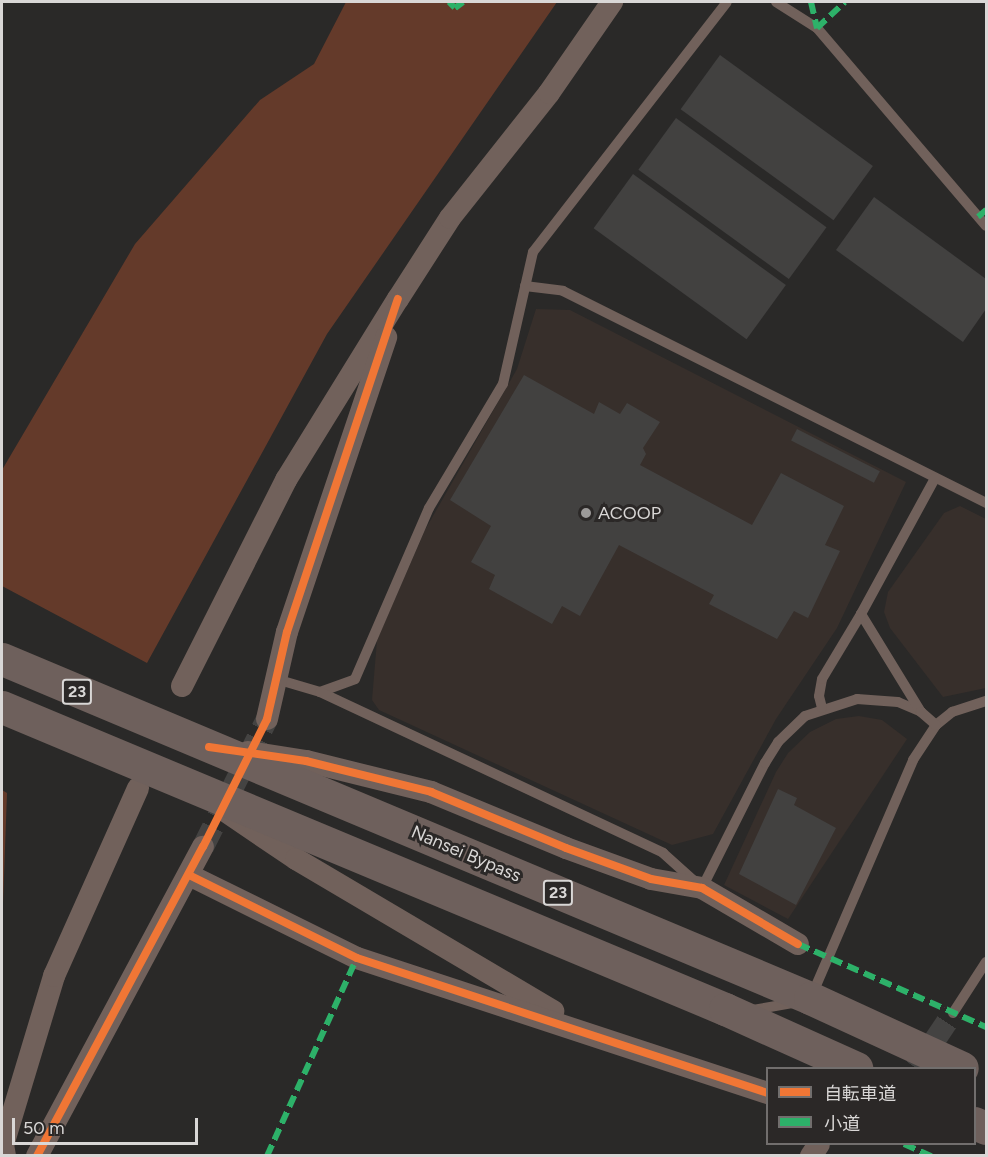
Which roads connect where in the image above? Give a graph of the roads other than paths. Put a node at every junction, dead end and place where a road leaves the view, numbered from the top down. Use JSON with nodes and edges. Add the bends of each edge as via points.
{"nodes":[{"id":1,"x":612,"y":2,"type":"edge"},
{"id":2,"x":727,"y":2,"type":"edge"},
{"id":3,"x":776,"y":2,"type":"edge"},
{"id":4,"x":987,"y":226,"type":"edge"},
{"id":5,"x":525,"y":286,"type":"junction"},
{"id":6,"x":398,"y":299,"type":"junction"},
{"id":7,"x":935,"y":478,"type":"junction"},
{"id":8,"x":987,"y":503,"type":"edge"},
{"id":9,"x":861,"y":614,"type":"junction"},
{"id":10,"x":2,"y":658,"type":"edge"},
{"id":11,"x":276,"y":679,"type":"junction"},
{"id":12,"x":182,"y":686,"type":"dead end"},
{"id":13,"x":320,"y":692,"type":"junction"},
{"id":14,"x":987,"y":701,"type":"edge"},
{"id":15,"x":2,"y":707,"type":"edge"},
{"id":16,"x":822,"y":708,"type":"junction"},
{"id":17,"x":921,"y":712,"type":"junction"},
{"id":18,"x":267,"y":719,"type":"tunnel mouth"},
{"id":19,"x":936,"y":725,"type":"junction"},
{"id":20,"x":209,"y":747,"type":"junction"},
{"id":21,"x":135,"y":776,"type":"junction"},
{"id":22,"x":192,"y":789,"type":"junction"},
{"id":23,"x":203,"y":847,"type":"tunnel mouth"},
{"id":24,"x":189,"y":875,"type":"junction"},
{"id":25,"x":702,"y":888,"type":"junction"},
{"id":26,"x":798,"y":944,"type":"dead end"},
{"id":27,"x":987,"y":962,"type":"edge"},
{"id":28,"x":810,"y":998,"type":"junction"},
{"id":29,"x":725,"y":1009,"type":"junction"},
{"id":30,"x":953,"y":1013,"type":"tunnel mouth"},
{"id":31,"x":588,"y":1032,"type":"junction"},
{"id":32,"x":854,"y":1067,"type":"edge"},
{"id":33,"x":960,"y":1067,"type":"edge"},
{"id":34,"x":766,"y":1092,"type":"edge"},
{"id":35,"x":5,"y":1155,"type":"edge"},
{"id":36,"x":38,"y":1155,"type":"edge"}],
"edges":[{"from":1,"to":6,"type":"street","via":[[549,93],[450,218]]},
{"from":2,"to":5,"type":"lane","via":[[533,252]]},
{"from":3,"to":4,"type":"lane","via":[[817,28]]},
{"from":5,"to":7,"type":"lane","via":[[563,291]]},
{"from":5,"to":13,"type":"lane","via":[[503,384],[429,508],[355,679]]},
{"from":6,"to":11,"type":"street","via":[[287,632]]},
{"from":6,"to":12,"type":"street","via":[[286,480]]},
{"from":7,"to":8,"type":"lane"},
{"from":7,"to":9,"type":"lane"},
{"from":9,"to":16,"type":"lane","via":[[822,679]]},
{"from":9,"to":17,"type":"lane"},
{"from":10,"to":20,"type":"highway","name":"Nansei Bypass","number":"23"},
{"from":11,"to":13,"type":"lane"},
{"from":11,"to":18,"type":"street"},
{"from":13,"to":25,"type":"lane","via":[[663,853]]},
{"from":14,"to":19,"type":"lane","via":[[952,712]]},
{"from":15,"to":21,"type":"highway","number":"23"},
{"from":16,"to":17,"type":"lane","via":[[857,699],[881,699]]},
{"from":16,"to":25,"type":"lane","via":[[805,716],[778,742]]},
{"from":17,"to":19,"type":"lane"},
{"from":19,"to":28,"type":"lane","via":[[913,760]]},
{"from":20,"to":25,"type":"street","via":[[306,760],[431,792],[651,879]]},
{"from":20,"to":28,"type":"highway","name":"Nansei Bypass","number":"23"},
{"from":21,"to":22,"type":"highway","number":"23"},
{"from":21,"to":35,"type":"street","via":[[54,976],[3,1145]]},
{"from":22,"to":29,"type":"highway","number":"23"},
{"from":22,"to":31,"type":"street","via":[[296,859]]},
{"from":23,"to":24,"type":"street"},
{"from":24,"to":31,"type":"street","via":[[357,958]]},
{"from":24,"to":36,"type":"street"},
{"from":25,"to":26,"type":"street"},
{"from":27,"to":30,"type":"lane"},
{"from":28,"to":29,"type":"lane","via":[[771,1009]]},
{"from":28,"to":33,"type":"highway","name":"Nansei Bypass","number":"23"},
{"from":29,"to":32,"type":"highway","number":"23"},
{"from":31,"to":34,"type":"street"}]}
